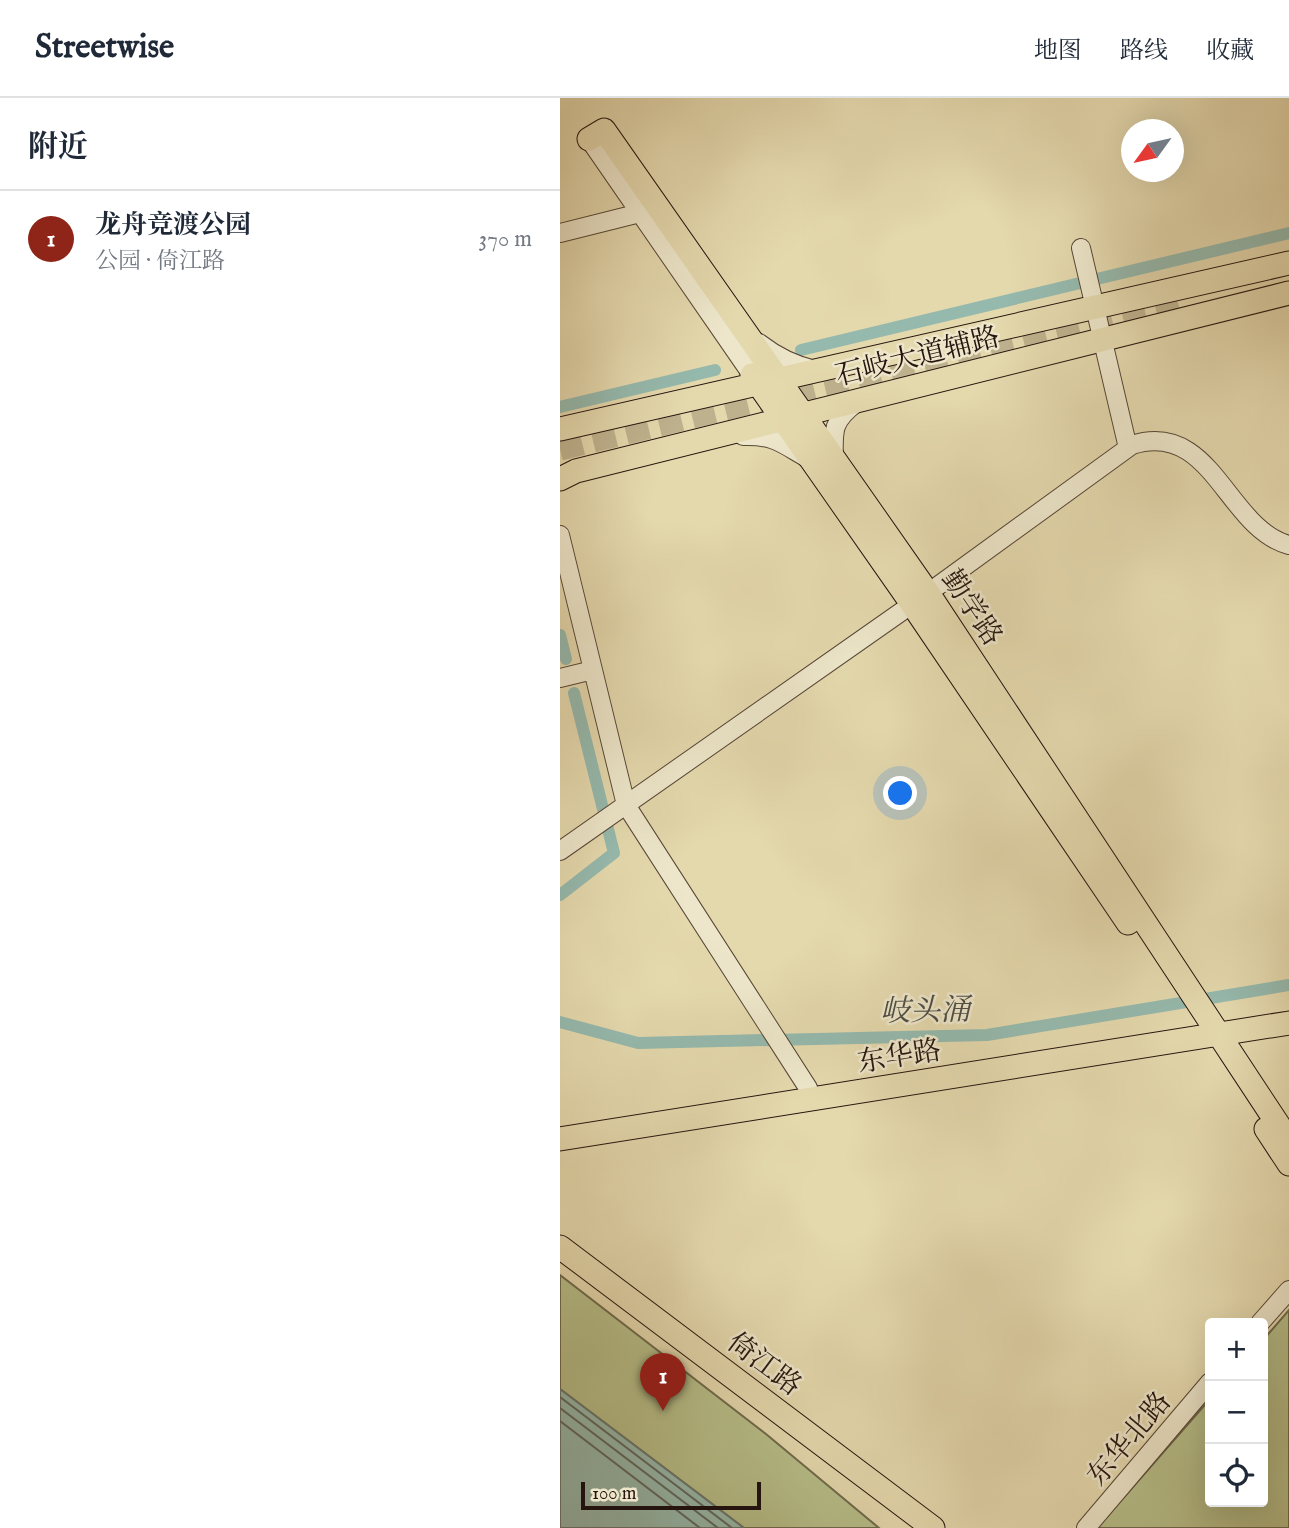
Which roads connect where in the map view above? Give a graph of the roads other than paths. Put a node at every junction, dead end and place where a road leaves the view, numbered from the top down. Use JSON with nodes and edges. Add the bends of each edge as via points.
{"nodes":[{"id":1,"x":589,"y":139,"type":"joint"},
{"id":2,"x":640,"y":213,"type":"junction"},
{"id":3,"x":560,"y":233,"type":"edge"},
{"id":4,"x":1082,"y":252,"type":"dead end"},
{"id":5,"x":1289,"y":263,"type":"edge"},
{"id":6,"x":1289,"y":293,"type":"edge"},
{"id":7,"x":1094,"y":301,"type":"junction"},
{"id":8,"x":710,"y":313,"type":"junction"},
{"id":9,"x":746,"y":332,"type":"junction"},
{"id":10,"x":1104,"y":339,"type":"junction"},
{"id":11,"x":818,"y":370,"type":"junction"},
{"id":12,"x":763,"y":379,"type":"junction"},
{"id":13,"x":719,"y":393,"type":"junction"},
{"id":14,"x":862,"y":399,"type":"junction"},
{"id":15,"x":792,"y":416,"type":"junction"},
{"id":16,"x":560,"y":429,"type":"edge"},
{"id":17,"x":708,"y":438,"type":"junction"},
{"id":18,"x":1128,"y":448,"type":"junction"},
{"id":19,"x":824,"y":461,"type":"junction"},
{"id":20,"x":560,"y":478,"type":"edge"},
{"id":21,"x":560,"y":535,"type":"edge"},
{"id":22,"x":1289,"y":545,"type":"edge"},
{"id":23,"x":920,"y":598,"type":"junction"},
{"id":24,"x":593,"y":670,"type":"junction"},
{"id":25,"x":560,"y":678,"type":"edge"},
{"id":26,"x":625,"y":805,"type":"junction"},
{"id":27,"x":560,"y":851,"type":"edge"},
{"id":28,"x":1289,"y":1013,"type":"edge"},
{"id":29,"x":1289,"y":1023,"type":"edge"},
{"id":30,"x":1207,"y":1031,"type":"junction"},
{"id":31,"x":808,"y":1088,"type":"junction"},
{"id":32,"x":560,"y":1127,"type":"edge"},
{"id":33,"x":560,"y":1139,"type":"edge"},
{"id":34,"x":1289,"y":1141,"type":"edge"},
{"id":35,"x":1289,"y":1164,"type":"edge"},
{"id":36,"x":560,"y":1247,"type":"edge"},
{"id":37,"x":560,"y":1263,"type":"edge"},
{"id":38,"x":1289,"y":1290,"type":"edge"},
{"id":39,"x":1264,"y":1318,"type":"edge"},
{"id":40,"x":1205,"y":1388,"type":"edge"},
{"id":41,"x":917,"y":1528,"type":"edge"},
{"id":42,"x":933,"y":1528,"type":"edge"},
{"id":43,"x":1086,"y":1528,"type":"edge"}],
"edges":[{"from":1,"to":2,"type":"street"},
{"from":1,"to":9,"type":"main road","name":"勤学路","via":[[604,130]]},
{"from":2,"to":3,"type":"street"},
{"from":2,"to":8,"type":"street"},
{"from":4,"to":7,"type":"street"},
{"from":5,"to":7,"type":"main road","name":"石岐大道辅路"},
{"from":6,"to":10,"type":"main road","name":"石岐大道辅路"},
{"from":7,"to":10,"type":"street"},
{"from":7,"to":11,"type":"main road","name":"石岐大道辅路"},
{"from":8,"to":12,"type":"street"},
{"from":8,"to":13,"type":"street","via":[[736,361],[734,382]]},
{"from":9,"to":11,"type":"street","via":[[779,358]]},
{"from":9,"to":12,"type":"main road","name":"勤学路"},
{"from":10,"to":14,"type":"main road","name":"石岐大道辅路"},
{"from":10,"to":18,"type":"street"},
{"from":11,"to":12,"type":"main road","name":"石岐大道辅路"},
{"from":12,"to":13,"type":"main road","name":"石岐大道辅路"},
{"from":12,"to":15,"type":"main road","name":"勤学路"},
{"from":13,"to":16,"type":"main road","name":"石岐大道辅路"},
{"from":14,"to":15,"type":"main road","name":"石岐大道辅路"},
{"from":14,"to":19,"type":"street","via":[[836,423]]},
{"from":15,"to":17,"type":"main road","name":"石岐大道辅路"},
{"from":15,"to":19,"type":"main road","name":"勤学路"},
{"from":17,"to":19,"type":"street","via":[[764,435]]},
{"from":17,"to":20,"type":"main road","name":"石岐大道辅路"},
{"from":18,"to":22,"type":"street","via":[[1144,441],[1173,443],[1198,456],[1245,513],[1275,541]]},
{"from":18,"to":23,"type":"street"},
{"from":19,"to":23,"type":"main road","name":"勤学路"},
{"from":21,"to":24,"type":"street"},
{"from":23,"to":26,"type":"street"},
{"from":23,"to":30,"type":"main road","name":"勤学路"},
{"from":24,"to":25,"type":"street"},
{"from":24,"to":26,"type":"street"},
{"from":26,"to":27,"type":"street"},
{"from":26,"to":31,"type":"street"},
{"from":28,"to":30,"type":"main road","name":"东华路"},
{"from":29,"to":30,"type":"main road","name":"东华路"},
{"from":30,"to":31,"type":"main road","name":"东华路"},
{"from":30,"to":33,"type":"main road","name":"东华路"},
{"from":30,"to":34,"type":"main road","name":"勤学路"},
{"from":30,"to":35,"type":"main road","name":"勤学路"},
{"from":31,"to":32,"type":"main road","name":"东华路"},
{"from":36,"to":42,"type":"main road","name":"倚江路"},
{"from":37,"to":41,"type":"main road","name":"倚江路"},
{"from":38,"to":39,"type":"street"},
{"from":40,"to":43,"type":"street","name":"东华北路"}]}
